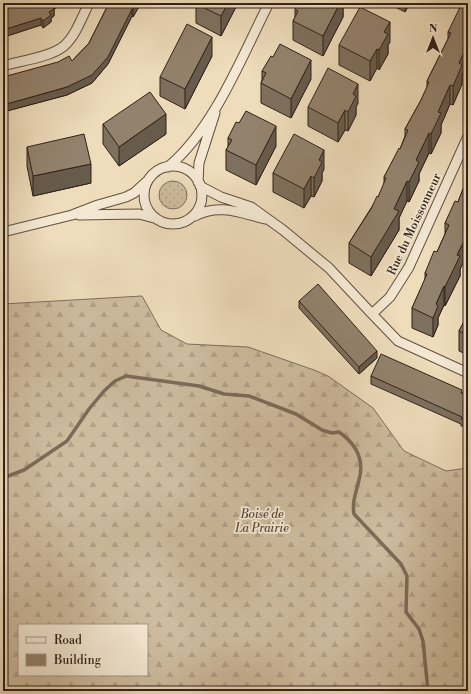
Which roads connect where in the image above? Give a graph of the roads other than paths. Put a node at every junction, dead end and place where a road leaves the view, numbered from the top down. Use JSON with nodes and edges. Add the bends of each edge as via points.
{"nodes":[{"id":1,"x":89,"y":3,"type":"edge"},
{"id":2,"x":268,"y":3,"type":"edge"},
{"id":3,"x":3,"y":66,"type":"edge"},
{"id":4,"x":217,"y":106,"type":"junction"},
{"id":5,"x":468,"y":136,"type":"edge"},
{"id":6,"x":168,"y":167,"type":"junction"},
{"id":7,"x":152,"y":175,"type":"junction"},
{"id":8,"x":199,"y":184,"type":"junction"},
{"id":9,"x":72,"y":215,"type":"junction"},
{"id":10,"x":155,"y":218,"type":"junction"},
{"id":11,"x":191,"y":218,"type":"junction"},
{"id":12,"x":270,"y":221,"type":"junction"},
{"id":13,"x":3,"y":232,"type":"edge"},
{"id":14,"x":372,"y":314,"type":"junction"},
{"id":15,"x":468,"y":373,"type":"edge"}],
"edges":[{"from":1,"to":3,"type":"street","via":[[70,39],[60,48],[48,54]]},
{"from":2,"to":4,"type":"street"},
{"from":4,"to":6,"type":"street","via":[[186,150]]},
{"from":4,"to":8,"type":"street","via":[[199,163]]},
{"from":5,"to":14,"type":"street","name":"Rue du Moissonneur","via":[[410,267],[390,297]]},
{"from":6,"to":7,"type":"street"},
{"from":6,"to":8,"type":"street","via":[[186,170]]},
{"from":7,"to":9,"type":"street","via":[[140,189],[130,195]]},
{"from":7,"to":10,"type":"street","via":[[144,197],[148,211]]},
{"from":8,"to":11,"type":"street","via":[[201,203]]},
{"from":8,"to":12,"type":"street","via":[[221,197],[246,205]]},
{"from":9,"to":10,"type":"street","via":[[128,213]]},
{"from":9,"to":13,"type":"street"},
{"from":10,"to":11,"type":"street","via":[[171,224],[185,222]]},
{"from":11,"to":12,"type":"street","via":[[203,211],[219,209]]},
{"from":12,"to":14,"type":"street","via":[[324,264]]},
{"from":14,"to":15,"type":"street","via":[[398,341]]}]}
